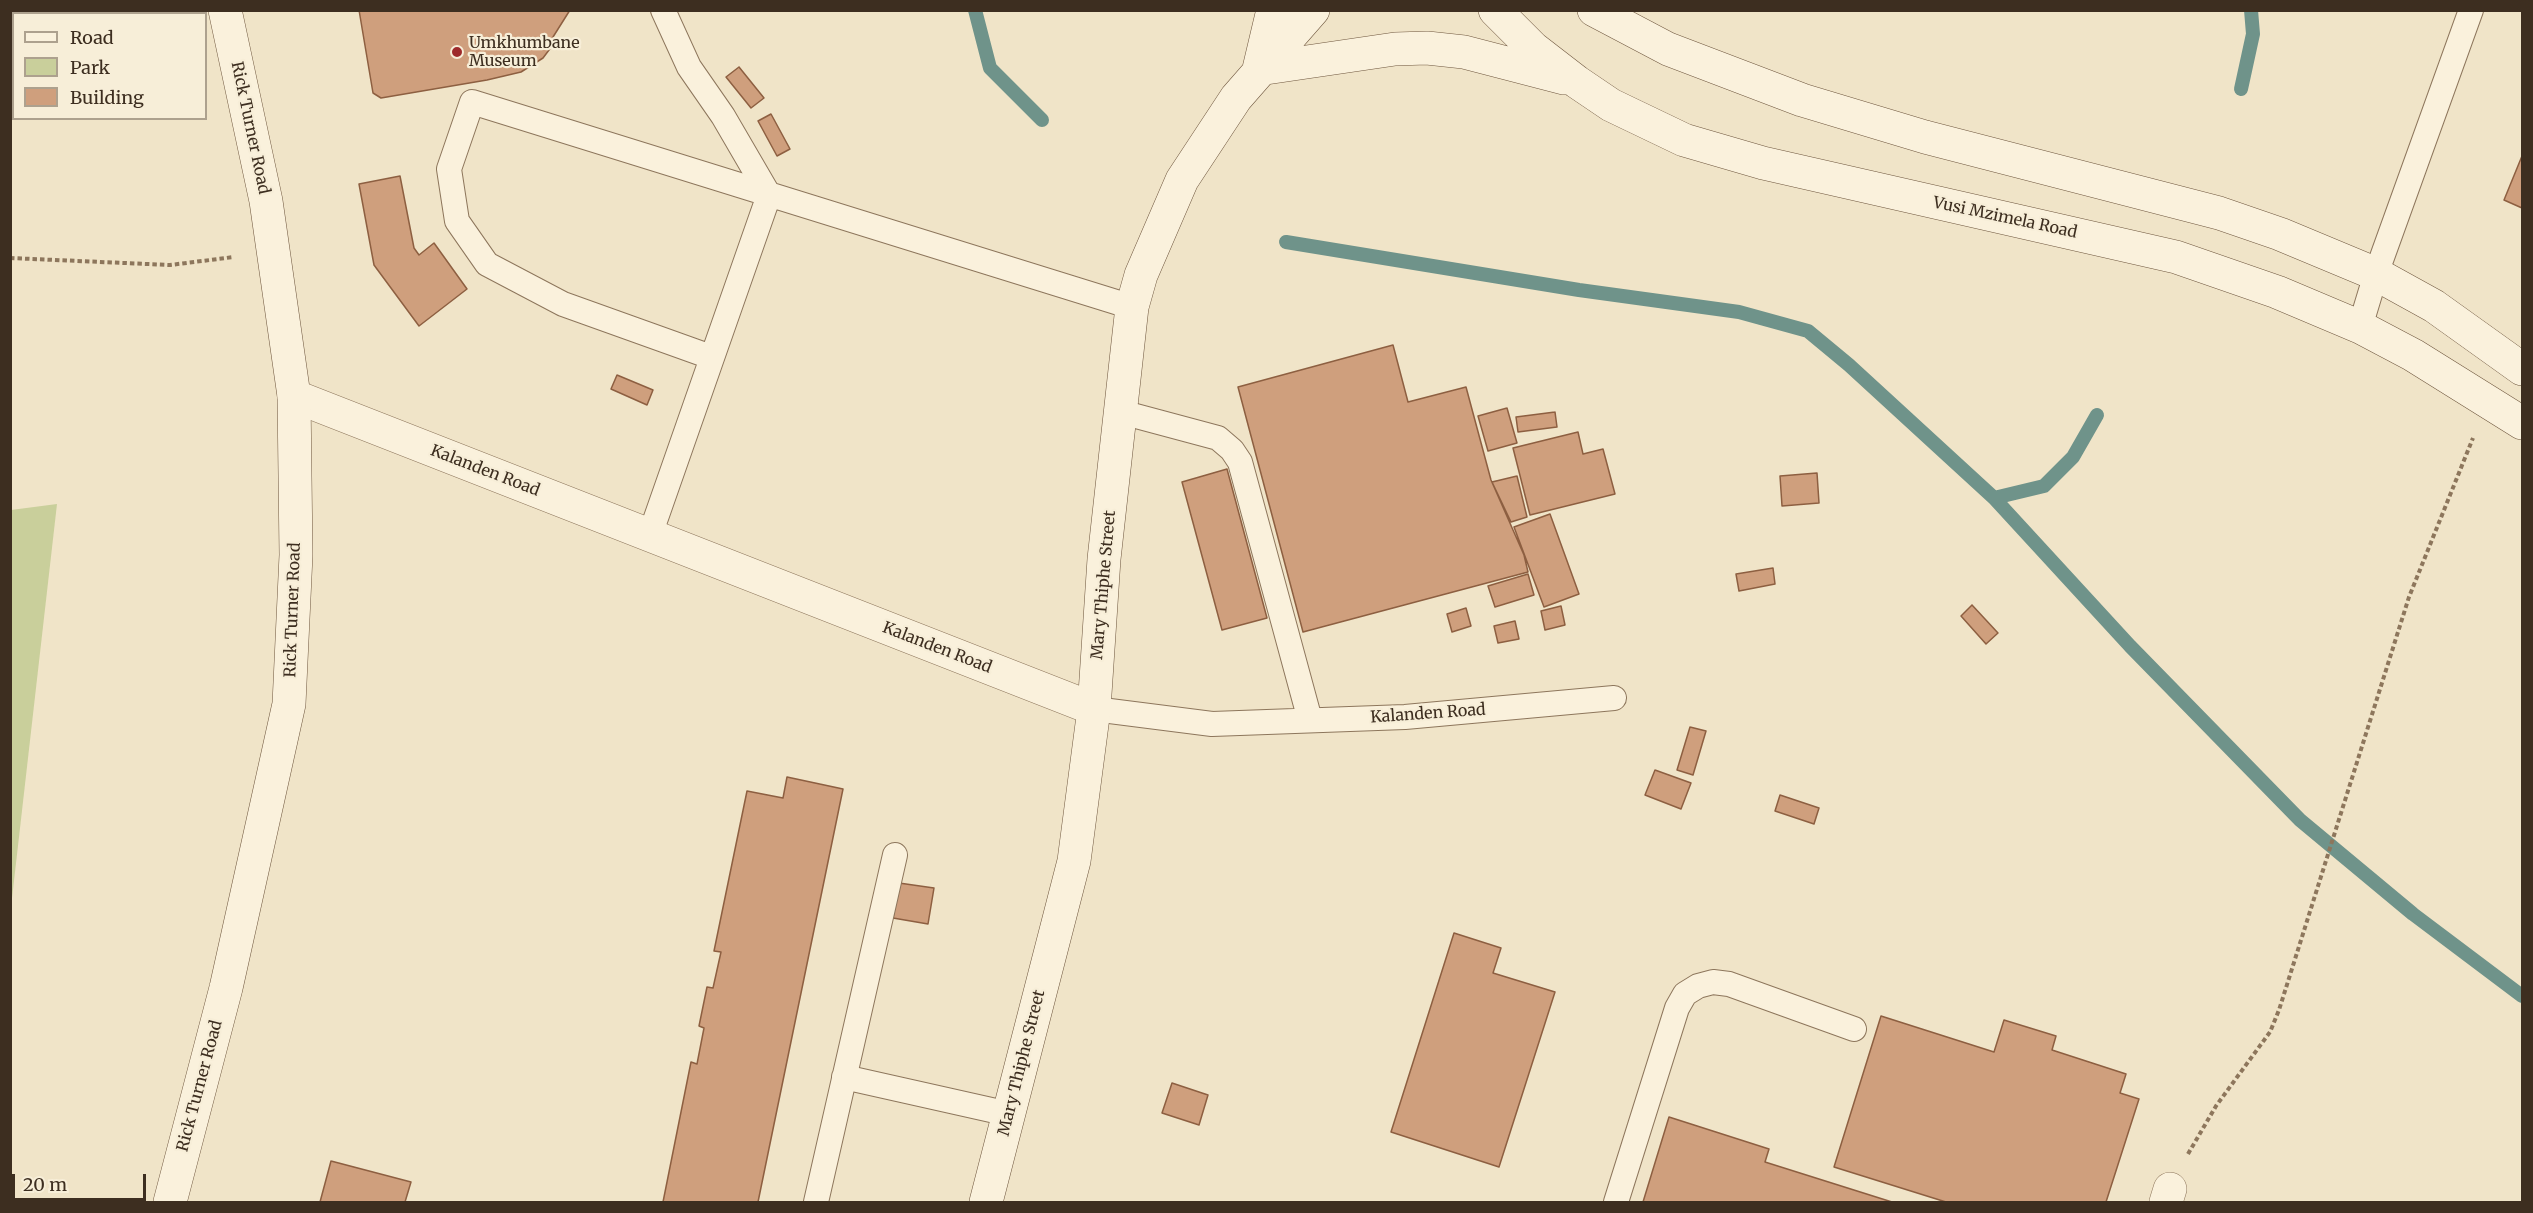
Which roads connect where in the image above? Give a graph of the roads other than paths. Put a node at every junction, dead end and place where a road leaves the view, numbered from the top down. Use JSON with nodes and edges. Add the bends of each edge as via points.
{"nodes":[{"id":1,"x":225,"y":10,"type":"edge"},
{"id":2,"x":663,"y":10,"type":"edge"},
{"id":3,"x":1273,"y":10,"type":"edge"},
{"id":4,"x":1313,"y":10,"type":"edge"},
{"id":5,"x":1495,"y":10,"type":"edge"},
{"id":6,"x":1594,"y":10,"type":"edge"},
{"id":7,"x":2471,"y":10,"type":"edge"},
{"id":8,"x":1259,"y":69,"type":"junction"},
{"id":9,"x":1577,"y":82,"type":"junction"},
{"id":10,"x":769,"y":195,"type":"junction"},
{"id":11,"x":2376,"y":274,"type":"junction"},
{"id":12,"x":1132,"y":307,"type":"junction"},
{"id":13,"x":2360,"y":327,"type":"junction"},
{"id":14,"x":711,"y":357,"type":"junction"},
{"id":15,"x":2523,"y":369,"type":"edge"},
{"id":16,"x":294,"y":396,"type":"junction"},
{"id":17,"x":1121,"y":412,"type":"junction"},
{"id":18,"x":2523,"y":423,"type":"edge"},
{"id":19,"x":650,"y":535,"type":"junction"},
{"id":20,"x":1614,"y":698,"type":"dead end"},
{"id":21,"x":1094,"y":709,"type":"junction"},
{"id":22,"x":1310,"y":720,"type":"junction"},
{"id":23,"x":895,"y":855,"type":"dead end"},
{"id":24,"x":1854,"y":1029,"type":"dead end"},
{"id":25,"x":844,"y":1077,"type":"junction"},
{"id":26,"x":1009,"y":1114,"type":"junction"},
{"id":27,"x":170,"y":1203,"type":"edge"},
{"id":28,"x":816,"y":1203,"type":"edge"},
{"id":29,"x":986,"y":1203,"type":"edge"},
{"id":30,"x":1616,"y":1203,"type":"edge"}],
"edges":[{"from":1,"to":16,"type":"main road","name":"Rick Turner Road","via":[[266,201]]},
{"from":2,"to":10,"type":"lane","via":[[689,68],[723,116]]},
{"from":3,"to":8,"type":"main road"},
{"from":4,"to":8,"type":"main road","name":"Mary Thiphe Street"},
{"from":5,"to":9,"type":"main road","name":"Vusi Mzimela Road","via":[[1533,48]]},
{"from":6,"to":11,"type":"main road","via":[[1668,49],[1802,99],[1925,137],[2219,213]]},
{"from":7,"to":11,"type":"lane"},
{"from":8,"to":9,"type":"main road","via":[[1427,48],[1464,52]]},
{"from":8,"to":12,"type":"main road","name":"Mary Thiphe Street","via":[[1182,180]]},
{"from":9,"to":13,"type":"main road","name":"Vusi Mzimela Road","via":[[1611,105],[1684,140],[1763,162],[2176,257],[2277,292]]},
{"from":10,"to":12,"type":"lane"},
{"from":10,"to":14,"type":"lane"},
{"from":10,"to":14,"type":"lane","via":[[472,102],[449,169],[457,221],[487,264],[563,304]]},
{"from":11,"to":13,"type":"lane"},
{"from":11,"to":15,"type":"main road","via":[[2434,306]]},
{"from":12,"to":17,"type":"main road","name":"Mary Thiphe Street"},
{"from":13,"to":18,"type":"main road","name":"Vusi Mzimela Road"},
{"from":14,"to":19,"type":"lane"},
{"from":16,"to":19,"type":"main road","name":"Kalanden Road"},
{"from":16,"to":27,"type":"main road","name":"Rick Turner Road","via":[[296,555],[289,704],[226,988]]},
{"from":17,"to":21,"type":"main road","name":"Mary Thiphe Street","via":[[1104,559]]},
{"from":17,"to":22,"type":"lane","via":[[1218,438],[1240,462]]},
{"from":19,"to":21,"type":"main road","name":"Kalanden Road"},
{"from":20,"to":22,"type":"lane","name":"Kalanden Road","via":[[1405,717]]},
{"from":21,"to":22,"type":"lane","name":"Kalanden Road","via":[[1212,724]]},
{"from":21,"to":26,"type":"main road","name":"Mary Thiphe Street","via":[[1074,861]]},
{"from":23,"to":25,"type":"lane"},
{"from":24,"to":30,"type":"lane","via":[[1729,984],[1713,982],[1685,994],[1677,1008]]},
{"from":25,"to":26,"type":"lane"},
{"from":25,"to":28,"type":"lane"},
{"from":26,"to":29,"type":"main road","name":"Mary Thiphe Street"}]}
